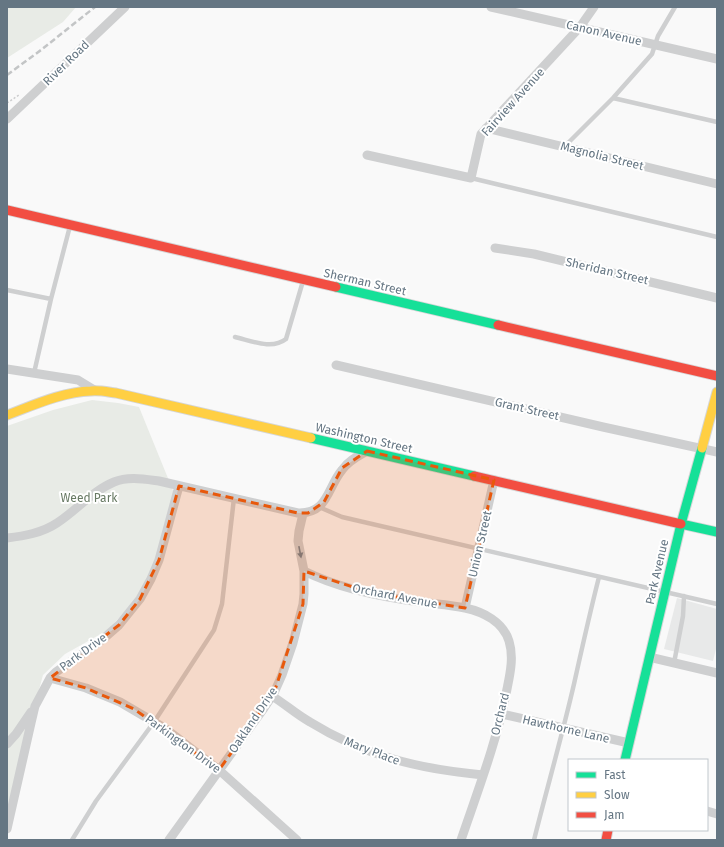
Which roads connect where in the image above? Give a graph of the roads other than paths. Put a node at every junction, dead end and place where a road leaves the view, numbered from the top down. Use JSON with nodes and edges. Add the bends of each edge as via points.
{"nodes":[{"id":1,"x":124,"y":7,"type":"edge"},
{"id":2,"x":491,"y":7,"type":"edge"},
{"id":3,"x":594,"y":7,"type":"edge"},
{"id":4,"x":676,"y":7,"type":"edge"},
{"id":5,"x":580,"y":28,"type":"junction"},
{"id":6,"x":656,"y":44,"type":"junction"},
{"id":7,"x":717,"y":59,"type":"edge"},
{"id":8,"x":613,"y":98,"type":"junction"},
{"id":9,"x":7,"y":119,"type":"edge"},
{"id":10,"x":717,"y":122,"type":"edge"},
{"id":11,"x":486,"y":128,"type":"junction"},
{"id":12,"x":564,"y":147,"type":"junction"},
{"id":13,"x":367,"y":155,"type":"dead end"},
{"id":14,"x":471,"y":178,"type":"junction"},
{"id":15,"x":717,"y":184,"type":"edge"},
{"id":16,"x":7,"y":210,"type":"edge"},
{"id":17,"x":71,"y":224,"type":"junction"},
{"id":18,"x":717,"y":238,"type":"edge"},
{"id":19,"x":496,"y":248,"type":"dead end"},
{"id":20,"x":303,"y":280,"type":"junction"},
{"id":21,"x":7,"y":290,"type":"edge"},
{"id":22,"x":717,"y":298,"type":"edge"},
{"id":23,"x":51,"y":299,"type":"junction"},
{"id":24,"x":235,"y":337,"type":"dead end"},
{"id":25,"x":336,"y":365,"type":"dead end"},
{"id":26,"x":7,"y":369,"type":"edge"},
{"id":27,"x":34,"y":373,"type":"junction"},
{"id":28,"x":717,"y":376,"type":"edge"},
{"id":29,"x":96,"y":391,"type":"junction"},
{"id":30,"x":717,"y":392,"type":"edge"},
{"id":31,"x":7,"y":415,"type":"edge"},
{"id":32,"x":701,"y":448,"type":"junction"},
{"id":33,"x":367,"y":451,"type":"junction"},
{"id":34,"x":717,"y":452,"type":"edge"},
{"id":35,"x":494,"y":480,"type":"junction"},
{"id":36,"x":179,"y":486,"type":"junction"},
{"id":37,"x":234,"y":498,"type":"junction"},
{"id":38,"x":319,"y":507,"type":"junction"},
{"id":39,"x":303,"y":514,"type":"junction"},
{"id":40,"x":681,"y":524,"type":"junction"},
{"id":41,"x":717,"y":532,"type":"edge"},
{"id":42,"x":7,"y":538,"type":"edge"},
{"id":43,"x":478,"y":549,"type":"junction"},
{"id":44,"x":304,"y":570,"type":"junction"},
{"id":45,"x":599,"y":577,"type":"junction"},
{"id":46,"x":665,"y":592,"type":"junction"},
{"id":47,"x":684,"y":596,"type":"junction"},
{"id":48,"x":717,"y":604,"type":"edge"},
{"id":49,"x":465,"y":608,"type":"junction"},
{"id":50,"x":649,"y":657,"type":"junction"},
{"id":51,"x":674,"y":663,"type":"junction"},
{"id":52,"x":717,"y":673,"type":"edge"},
{"id":53,"x":50,"y":678,"type":"junction"},
{"id":54,"x":272,"y":696,"type":"junction"},
{"id":55,"x":35,"y":706,"type":"junction"},
{"id":56,"x":502,"y":714,"type":"junction"},
{"id":57,"x":154,"y":722,"type":"junction"},
{"id":58,"x":562,"y":728,"type":"junction"},
{"id":59,"x":629,"y":743,"type":"junction"},
{"id":60,"x":7,"y":744,"type":"edge"},
{"id":61,"x":625,"y":759,"type":"edge"},
{"id":62,"x":219,"y":770,"type":"junction"},
{"id":63,"x":482,"y":776,"type":"junction"},
{"id":64,"x":7,"y":829,"type":"edge"},
{"id":65,"x":72,"y":840,"type":"edge"},
{"id":66,"x":168,"y":840,"type":"edge"},
{"id":67,"x":297,"y":840,"type":"edge"},
{"id":68,"x":461,"y":840,"type":"edge"},
{"id":69,"x":534,"y":840,"type":"edge"}],
"edges":[{"from":1,"to":9,"type":"street","name":"River Road"},
{"from":2,"to":5,"type":"street","name":"Canon Avenue"},
{"from":3,"to":5,"type":"street","name":"Fairview Avenue"},
{"from":4,"to":6,"type":"lane","via":[[658,36]]},
{"from":5,"to":6,"type":"street","name":"Canon Avenue"},
{"from":5,"to":11,"type":"street","name":"Fairview Avenue"},
{"from":6,"to":7,"type":"street","name":"Canon Avenue"},
{"from":6,"to":8,"type":"lane","via":[[652,54]]},
{"from":8,"to":10,"type":"lane"},
{"from":8,"to":12,"type":"lane"},
{"from":11,"to":12,"type":"street","name":"Magnolia Street"},
{"from":11,"to":14,"type":"street","name":"Fairview Avenue","via":[[480,138]]},
{"from":12,"to":15,"type":"street","name":"Magnolia Street"},
{"from":13,"to":14,"type":"street"},
{"from":14,"to":18,"type":"lane"},
{"from":16,"to":17,"type":"main road","name":"Sherman Street"},
{"from":17,"to":20,"type":"main road","name":"Sherman Street"},
{"from":17,"to":23,"type":"lane"},
{"from":19,"to":22,"type":"street","name":"Sheridan Street","via":[[534,254]]},
{"from":20,"to":24,"type":"lane","via":[[286,339],[270,345]]},
{"from":20,"to":28,"type":"main road","name":"Sherman Street"},
{"from":21,"to":23,"type":"lane"},
{"from":23,"to":27,"type":"lane"},
{"from":25,"to":32,"type":"street","name":"Grant Street"},
{"from":26,"to":27,"type":"street","name":"Washington Street"},
{"from":27,"to":29,"type":"street","name":"Washington Street","via":[[78,380]]},
{"from":29,"to":31,"type":"main road","via":[[66,394]]},
{"from":29,"to":33,"type":"main road","name":"Washington Street","via":[[116,393]]},
{"from":30,"to":32,"type":"main road","name":"Park Avenue"},
{"from":32,"to":34,"type":"street","name":"Grant Street"},
{"from":32,"to":40,"type":"main road","name":"Park Avenue"},
{"from":33,"to":35,"type":"main road","name":"Washington Street"},
{"from":33,"to":38,"type":"street","via":[[342,468]]},
{"from":35,"to":40,"type":"main road","name":"Washington Street"},
{"from":35,"to":43,"type":"street","name":"Union Street"},
{"from":36,"to":37,"type":"street"},
{"from":36,"to":42,"type":"street","via":[[145,479],[115,482],[101,489],[58,523],[45,530]]},
{"from":36,"to":53,"type":"street","name":"Park Drive","via":[[161,553],[140,599],[119,625]]},
{"from":37,"to":39,"type":"street"},
{"from":37,"to":57,"type":"lane","via":[[222,604],[214,630]]},
{"from":38,"to":39,"type":"street"},
{"from":38,"to":43,"type":"lane","via":[[342,517]]},
{"from":39,"to":44,"type":"street","name":"Oakland Drive","one_way":true,"via":[[298,541]]},
{"from":40,"to":41,"type":"main road","name":"Washington Street"},
{"from":40,"to":46,"type":"main road","name":"Park Avenue"},
{"from":43,"to":45,"type":"lane"},
{"from":43,"to":49,"type":"street","name":"Union Street"},
{"from":44,"to":49,"type":"street","name":"Orchard Avenue","via":[[371,593]]},
{"from":44,"to":54,"type":"street","name":"Oakland Drive","via":[[303,604],[282,675]]},
{"from":45,"to":46,"type":"lane"},
{"from":45,"to":58,"type":"lane"},
{"from":46,"to":47,"type":"lane"},
{"from":46,"to":50,"type":"main road","name":"Park Avenue"},
{"from":47,"to":48,"type":"lane"},
{"from":47,"to":51,"type":"lane","via":[[684,616]]},
{"from":49,"to":56,"type":"street","name":"Orchard","via":[[496,622],[509,642],[511,661]]},
{"from":50,"to":51,"type":"street"},
{"from":50,"to":59,"type":"main road","name":"Park Avenue"},
{"from":51,"to":52,"type":"street"},
{"from":53,"to":55,"type":"street","name":"Park Drive"},
{"from":53,"to":57,"type":"street","name":"Parkington Drive","via":[[86,688],[120,702]]},
{"from":54,"to":62,"type":"street","name":"Oakland Drive"},
{"from":54,"to":63,"type":"street","name":"Mary Place","via":[[309,722],[359,748],[427,768]]},
{"from":55,"to":60,"type":"street"},
{"from":55,"to":64,"type":"street","name":"Park Drive"},
{"from":56,"to":58,"type":"street","name":"Hawthorne Lane"},
{"from":56,"to":63,"type":"street","name":"Orchard"},
{"from":57,"to":62,"type":"street","name":"Parkington Drive"},
{"from":57,"to":65,"type":"lane","via":[[96,800]]},
{"from":58,"to":59,"type":"street","name":"Hawthorne Lane"},
{"from":58,"to":69,"type":"lane"},
{"from":59,"to":61,"type":"main road","name":"Park Avenue"},
{"from":62,"to":66,"type":"street","name":"Oakland Drive"},
{"from":62,"to":67,"type":"street","name":"Parkington Drive"},
{"from":63,"to":68,"type":"street","name":"Orchard"}]}
